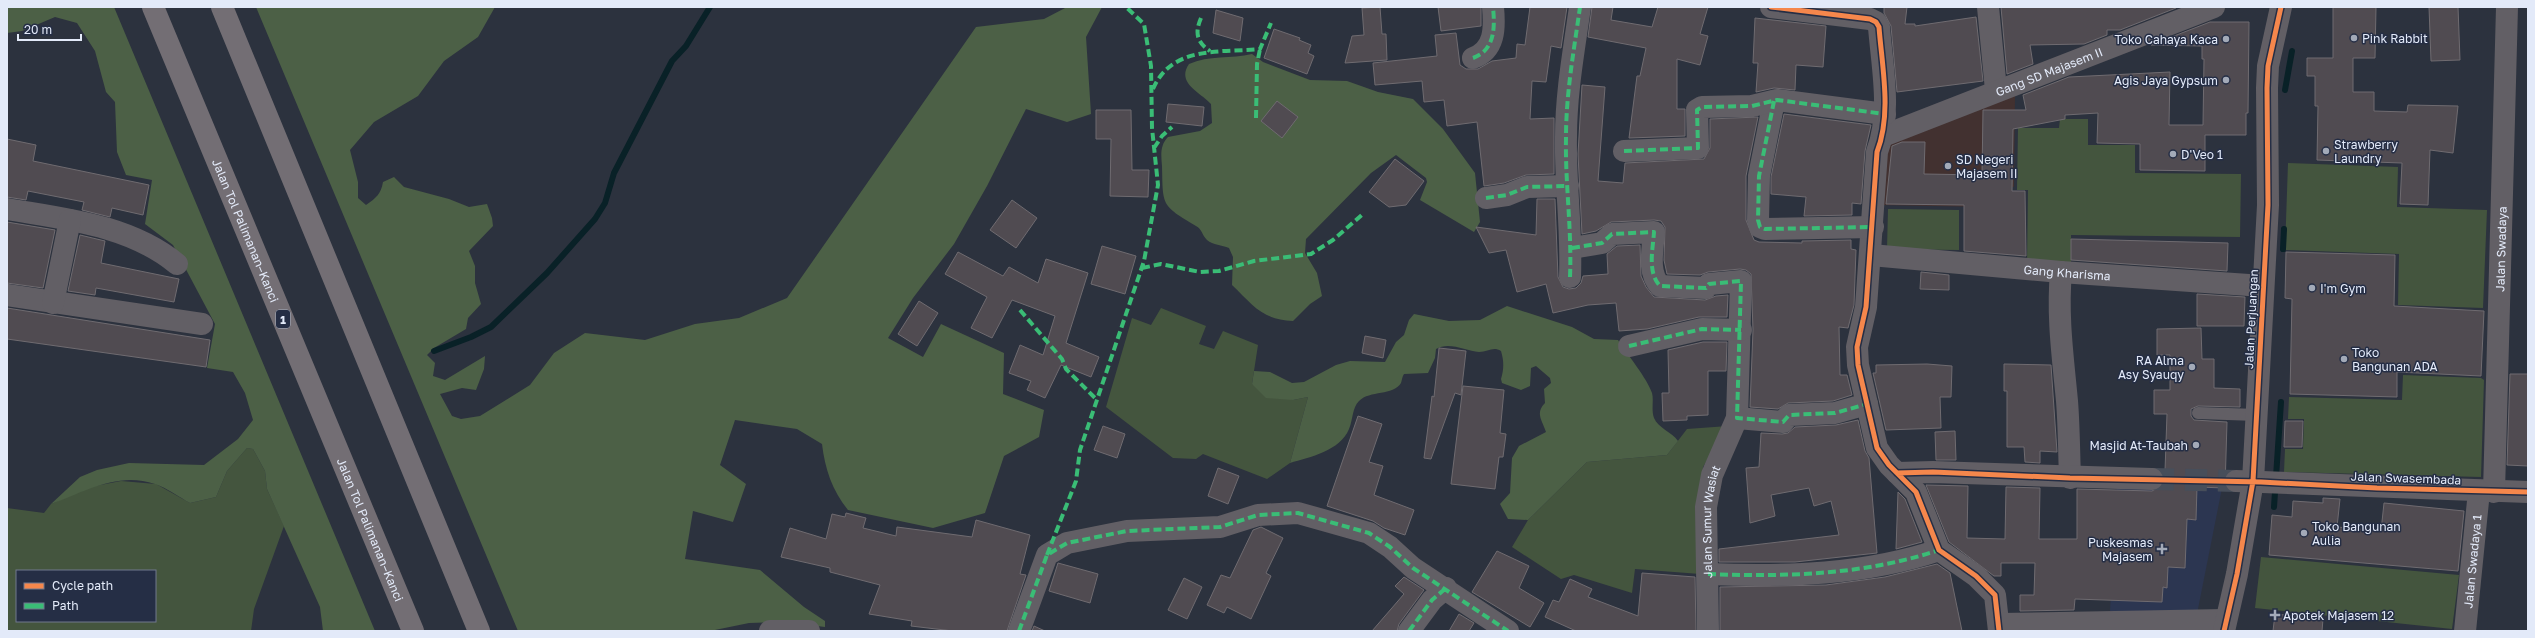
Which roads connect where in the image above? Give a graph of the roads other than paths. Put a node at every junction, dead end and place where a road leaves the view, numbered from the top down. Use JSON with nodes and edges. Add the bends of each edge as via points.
{"nodes":[{"id":1,"x":153,"y":7,"type":"edge"},
{"id":2,"x":222,"y":7,"type":"edge"},
{"id":3,"x":1493,"y":7,"type":"edge"},
{"id":4,"x":1580,"y":7,"type":"edge"},
{"id":5,"x":1772,"y":7,"type":"edge"},
{"id":6,"x":1988,"y":7,"type":"edge"},
{"id":7,"x":2214,"y":7,"type":"edge"},
{"id":8,"x":2281,"y":7,"type":"edge"},
{"id":9,"x":2508,"y":7,"type":"edge"},
{"id":10,"x":1870,"y":13,"type":"edge"},
{"id":11,"x":1473,"y":58,"type":"dead end"},
{"id":12,"x":1996,"y":90,"type":"junction"},
{"id":13,"x":1774,"y":101,"type":"junction"},
{"id":14,"x":1885,"y":114,"type":"junction"},
{"id":15,"x":1883,"y":136,"type":"junction"},
{"id":16,"x":1624,"y":152,"type":"dead end"},
{"id":17,"x":1568,"y":186,"type":"junction"},
{"id":18,"x":1486,"y":198,"type":"dead end"},
{"id":19,"x":7,"y":209,"type":"edge"},
{"id":20,"x":70,"y":220,"type":"junction"},
{"id":21,"x":1873,"y":227,"type":"junction"},
{"id":22,"x":1572,"y":248,"type":"junction"},
{"id":23,"x":1871,"y":255,"type":"junction"},
{"id":24,"x":176,"y":264,"type":"dead end"},
{"id":25,"x":2061,"y":272,"type":"junction"},
{"id":26,"x":1570,"y":277,"type":"dead end"},
{"id":27,"x":2263,"y":286,"type":"junction"},
{"id":28,"x":7,"y":294,"type":"edge"},
{"id":29,"x":53,"y":303,"type":"junction"},
{"id":30,"x":202,"y":324,"type":"dead end"},
{"id":31,"x":1741,"y":330,"type":"junction"},
{"id":32,"x":1629,"y":346,"type":"dead end"},
{"id":33,"x":1867,"y":404,"type":"junction"},
{"id":34,"x":2198,"y":414,"type":"dead end"},
{"id":35,"x":2257,"y":415,"type":"junction"},
{"id":36,"x":1737,"y":418,"type":"junction"},
{"id":37,"x":1933,"y":472,"type":"junction"},
{"id":38,"x":1897,"y":473,"type":"junction"},
{"id":39,"x":2070,"y":478,"type":"junction"},
{"id":40,"x":2152,"y":479,"type":"tunnel mouth"},
{"id":41,"x":2250,"y":481,"type":"junction"},
{"id":42,"x":2487,"y":491,"type":"junction"},
{"id":43,"x":1916,"y":492,"type":"junction"},
{"id":44,"x":2528,"y":492,"type":"edge"},
{"id":45,"x":1939,"y":550,"type":"junction"},
{"id":46,"x":1708,"y":574,"type":"junction"},
{"id":47,"x":1446,"y":588,"type":"junction"},
{"id":48,"x":2224,"y":626,"type":"edge"},
{"id":49,"x":1999,"y":628,"type":"edge"},
{"id":50,"x":413,"y":631,"type":"edge"},
{"id":51,"x":479,"y":631,"type":"edge"},
{"id":52,"x":770,"y":631,"type":"edge"},
{"id":53,"x":809,"y":631,"type":"edge"},
{"id":54,"x":1019,"y":631,"type":"edge"},
{"id":55,"x":1409,"y":631,"type":"edge"},
{"id":56,"x":1508,"y":631,"type":"edge"},
{"id":57,"x":1708,"y":631,"type":"edge"},
{"id":58,"x":2465,"y":631,"type":"edge"}],
"edges":[{"from":1,"to":50,"type":"highway","name":"Jalan Tol Palimanan–Kanci","number":"1"},
{"from":2,"to":51,"type":"highway"},
{"from":3,"to":11,"type":"street","via":[[1493,40],[1483,54]]},
{"from":4,"to":17,"type":"street","via":[[1568,91]]},
{"from":5,"to":10,"type":"street"},
{"from":6,"to":12,"type":"street"},
{"from":7,"to":12,"type":"street","name":"Gang SD Majasem II"},
{"from":8,"to":27,"type":"street","name":"Jalan Perjuangan","via":[[2268,66],[2268,205]]},
{"from":9,"to":42,"type":"street","name":"Jalan Swadaya"},
{"from":10,"to":14,"type":"street","via":[[1879,26]]},
{"from":12,"to":15,"type":"street","name":"Gang SD Majasem II"},
{"from":13,"to":14,"type":"street"},
{"from":13,"to":16,"type":"street","via":[[1752,106],[1697,110],[1698,148]]},
{"from":13,"to":21,"type":"street","via":[[1759,176],[1760,227],[1820,230]]},
{"from":14,"to":15,"type":"street"},
{"from":15,"to":21,"type":"street","via":[[1877,152]]},
{"from":17,"to":18,"type":"street","via":[[1527,187],[1507,195]]},
{"from":17,"to":22,"type":"street"},
{"from":19,"to":20,"type":"street"},
{"from":20,"to":24,"type":"street","via":[[139,238],[159,249]]},
{"from":20,"to":29,"type":"street"},
{"from":21,"to":23,"type":"street"},
{"from":22,"to":26,"type":"street"},
{"from":22,"to":31,"type":"street","via":[[1602,243],[1612,234],[1654,232],[1652,265],[1654,279],[1660,286],[1706,288],[1716,282],[1741,281]]},
{"from":23,"to":25,"type":"street","name":"Gang Kharisma"},
{"from":23,"to":33,"type":"street","via":[[1866,307],[1857,348],[1858,365]]},
{"from":25,"to":27,"type":"street","name":"Gang Kharisma"},
{"from":25,"to":39,"type":"street","via":[[2060,338],[2067,403]]},
{"from":27,"to":35,"type":"street","name":"Jalan Perjuangan"},
{"from":28,"to":29,"type":"street"},
{"from":29,"to":30,"type":"street"},
{"from":31,"to":32,"type":"street","via":[[1702,329]]},
{"from":31,"to":36,"type":"street"},
{"from":33,"to":36,"type":"street","via":[[1835,413],[1789,415],[1784,422]]},
{"from":33,"to":38,"type":"street","via":[[1878,448]]},
{"from":34,"to":35,"type":"lane"},
{"from":35,"to":41,"type":"street","name":"Jalan Perjuangan"},
{"from":36,"to":46,"type":"street","name":"Jalan Sumur Wasiat","via":[[1712,475],[1706,507]]},
{"from":37,"to":38,"type":"street"},
{"from":37,"to":39,"type":"street"},
{"from":37,"to":43,"type":"street","via":[[1918,480]]},
{"from":38,"to":43,"type":"street"},
{"from":39,"to":40,"type":"street"},
{"from":41,"to":42,"type":"street","name":"Jalan Swasembada"},
{"from":41,"to":48,"type":"street","name":"Jalan Perjuangan","via":[[2237,574]]},
{"from":42,"to":44,"type":"street","name":"Jalan Swasembada"},
{"from":42,"to":58,"type":"street","name":"Jalan Swadaya 1"},
{"from":43,"to":45,"type":"street"},
{"from":45,"to":46,"type":"street","via":[[1909,560],[1808,574],[1775,577]]},
{"from":45,"to":49,"type":"street","via":[[1976,576],[1995,595]]},
{"from":46,"to":57,"type":"street","name":"Jalan Sumur Wasiat"},
{"from":47,"to":54,"type":"street","via":[[1413,568],[1390,547],[1369,533],[1298,513],[1258,515],[1220,527],[1127,531],[1067,542],[1047,555]]},
{"from":47,"to":55,"type":"street","via":[[1432,600]]},
{"from":47,"to":56,"type":"street"},
{"from":48,"to":49,"type":"street"},
{"from":52,"to":53,"type":"street"}]}
